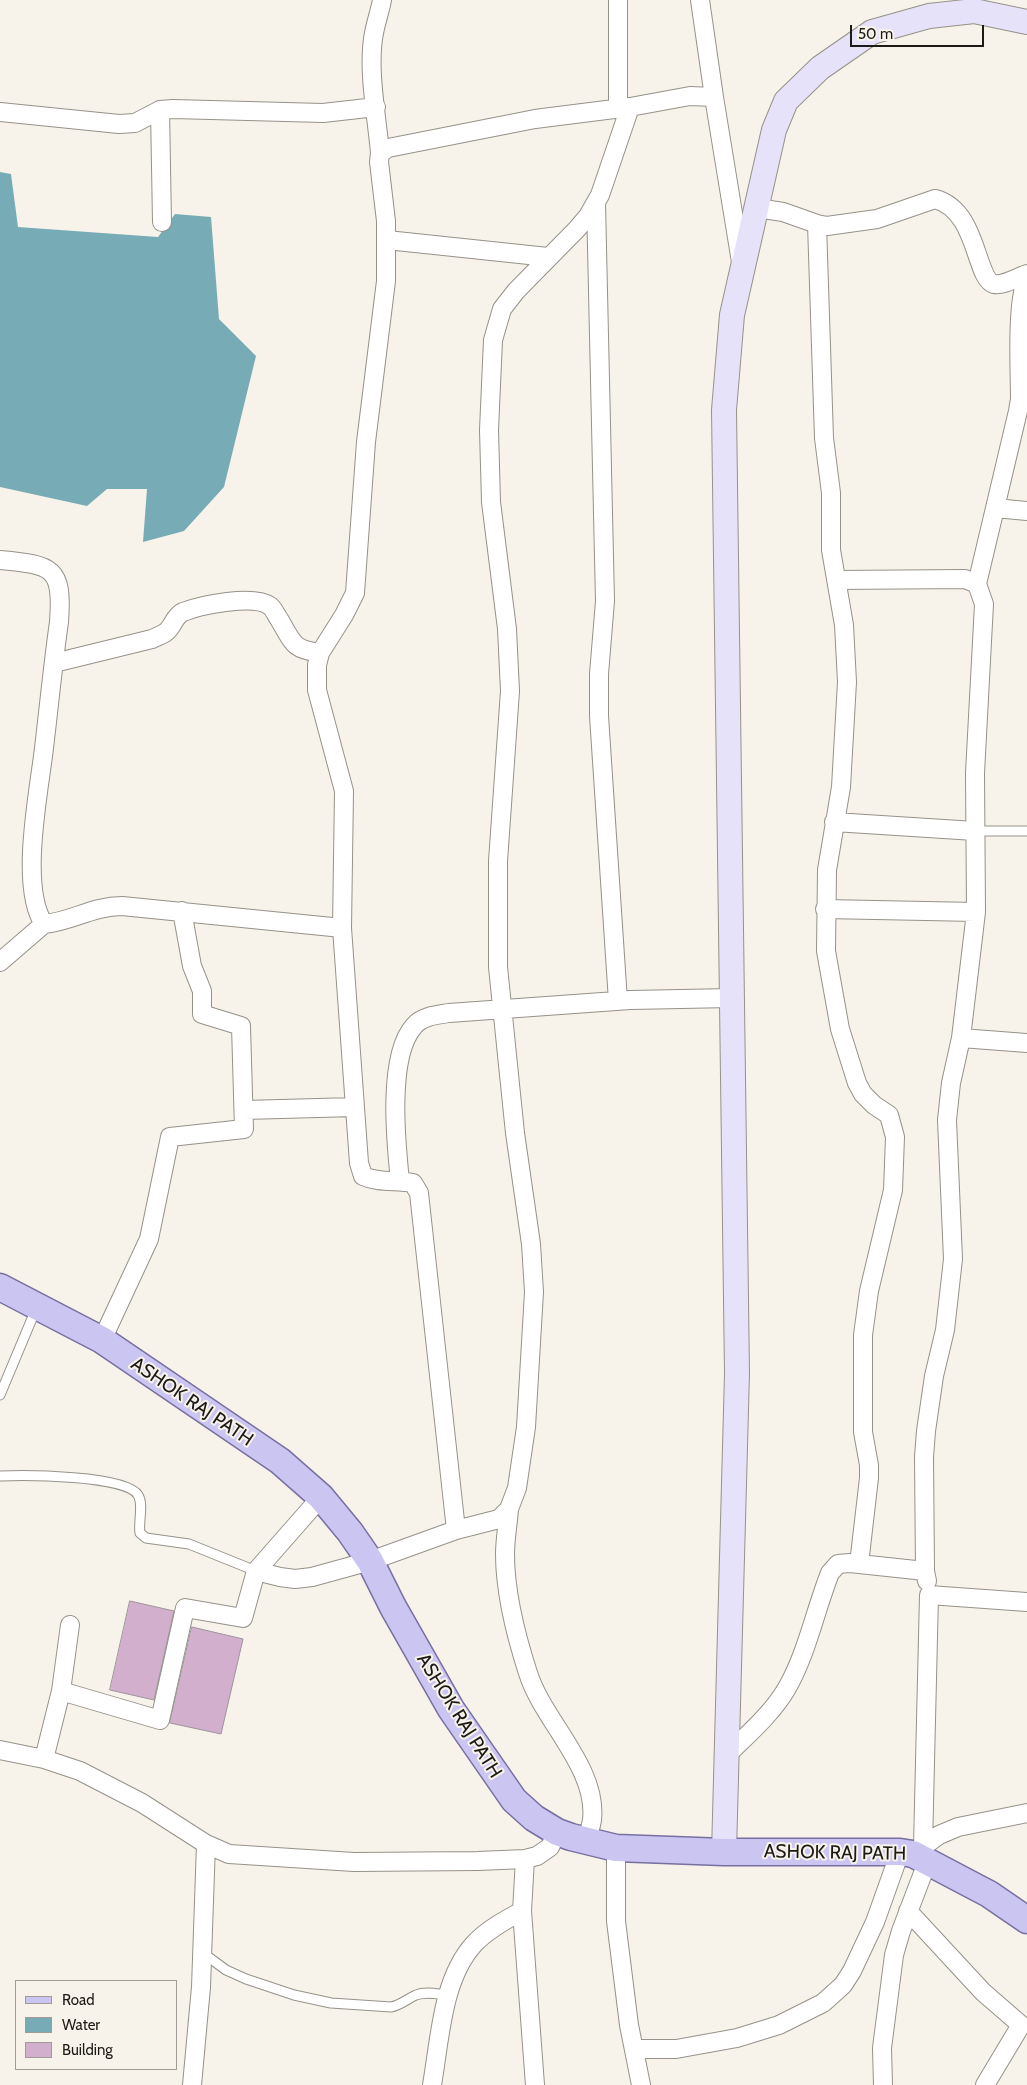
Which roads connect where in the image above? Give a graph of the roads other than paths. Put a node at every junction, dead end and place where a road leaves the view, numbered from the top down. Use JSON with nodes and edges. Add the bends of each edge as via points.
{"nodes":[{"id":1,"x":382,"y":0,"type":"edge"},
{"id":2,"x":618,"y":0,"type":"edge"},
{"id":3,"x":700,"y":0,"type":"edge"},
{"id":4,"x":1027,"y":22,"type":"edge"},
{"id":5,"x":714,"y":97,"type":"junction"},
{"id":6,"x":376,"y":107,"type":"junction"},
{"id":7,"x":624,"y":108,"type":"junction"},
{"id":8,"x":160,"y":110,"type":"junction"},
{"id":9,"x":0,"y":112,"type":"edge"},
{"id":10,"x":380,"y":152,"type":"junction"},
{"id":11,"x":596,"y":203,"type":"junction"},
{"id":12,"x":757,"y":208,"type":"junction"},
{"id":13,"x":162,"y":222,"type":"dead end"},
{"id":14,"x":817,"y":224,"type":"junction"},
{"id":15,"x":387,"y":240,"type":"junction"},
{"id":16,"x":548,"y":257,"type":"junction"},
{"id":17,"x":742,"y":270,"type":"junction"},
{"id":18,"x":1027,"y":274,"type":"edge"},
{"id":19,"x":1027,"y":280,"type":"edge"},
{"id":20,"x":995,"y":508,"type":"junction"},
{"id":21,"x":1027,"y":512,"type":"edge"},
{"id":22,"x":0,"y":560,"type":"edge"},
{"id":23,"x":836,"y":580,"type":"junction"},
{"id":24,"x":977,"y":584,"type":"junction"},
{"id":25,"x":320,"y":653,"type":"junction"},
{"id":26,"x":54,"y":663,"type":"junction"},
{"id":27,"x":834,"y":822,"type":"junction"},
{"id":28,"x":975,"y":831,"type":"junction"},
{"id":29,"x":1027,"y":831,"type":"edge"},
{"id":30,"x":825,"y":909,"type":"junction"},
{"id":31,"x":182,"y":911,"type":"junction"},
{"id":32,"x":976,"y":912,"type":"junction"},
{"id":33,"x":44,"y":924,"type":"junction"},
{"id":34,"x":342,"y":928,"type":"junction"},
{"id":35,"x":0,"y":962,"type":"edge"},
{"id":36,"x":732,"y":998,"type":"junction"},
{"id":37,"x":618,"y":1001,"type":"junction"},
{"id":38,"x":503,"y":1009,"type":"junction"},
{"id":39,"x":961,"y":1038,"type":"junction"},
{"id":40,"x":1027,"y":1043,"type":"edge"},
{"id":41,"x":355,"y":1107,"type":"junction"},
{"id":42,"x":244,"y":1110,"type":"junction"},
{"id":43,"x":400,"y":1180,"type":"junction"},
{"id":44,"x":0,"y":1287,"type":"edge"},
{"id":45,"x":37,"y":1307,"type":"junction"},
{"id":46,"x":102,"y":1340,"type":"junction"},
{"id":47,"x":0,"y":1395,"type":"edge"},
{"id":48,"x":0,"y":1476,"type":"edge"},
{"id":49,"x":322,"y":1497,"type":"junction"},
{"id":50,"x":509,"y":1509,"type":"junction"},
{"id":51,"x":456,"y":1530,"type":"junction"},
{"id":52,"x":370,"y":1561,"type":"junction"},
{"id":53,"x":859,"y":1564,"type":"junction"},
{"id":54,"x":256,"y":1571,"type":"junction"},
{"id":55,"x":925,"y":1571,"type":"junction"},
{"id":56,"x":929,"y":1595,"type":"junction"},
{"id":57,"x":1027,"y":1602,"type":"edge"},
{"id":58,"x":70,"y":1625,"type":"dead end"},
{"id":59,"x":61,"y":1691,"type":"junction"},
{"id":60,"x":0,"y":1750,"type":"edge"},
{"id":61,"x":726,"y":1756,"type":"junction"},
{"id":62,"x":44,"y":1759,"type":"junction"},
{"id":63,"x":1027,"y":1813,"type":"edge"},
{"id":64,"x":557,"y":1832,"type":"junction"},
{"id":65,"x":586,"y":1842,"type":"junction"},
{"id":66,"x":206,"y":1844,"type":"junction"},
{"id":67,"x":616,"y":1848,"type":"junction"},
{"id":68,"x":724,"y":1852,"type":"junction"},
{"id":69,"x":916,"y":1853,"type":"junction"},
{"id":70,"x":525,"y":1859,"type":"junction"},
{"id":71,"x":522,"y":1911,"type":"junction"},
{"id":72,"x":908,"y":1911,"type":"junction"},
{"id":73,"x":1027,"y":1920,"type":"edge"},
{"id":74,"x":202,"y":1953,"type":"junction"},
{"id":75,"x":448,"y":1995,"type":"junction"},
{"id":76,"x":1024,"y":2026,"type":"edge"},
{"id":77,"x":634,"y":2049,"type":"junction"},
{"id":78,"x":192,"y":2085,"type":"edge"},
{"id":79,"x":432,"y":2085,"type":"edge"},
{"id":80,"x":535,"y":2085,"type":"edge"},
{"id":81,"x":641,"y":2085,"type":"edge"},
{"id":82,"x":883,"y":2085,"type":"edge"},
{"id":83,"x":985,"y":2085,"type":"edge"}],
"edges":[{"from":1,"to":6,"type":"street","via":[[374,33]]},
{"from":2,"to":7,"type":"street"},
{"from":3,"to":5,"type":"street"},
{"from":4,"to":12,"type":"main road","via":[[974,11],[929,16],[872,32],[820,68],[786,101],[774,130]]},
{"from":5,"to":7,"type":"street","via":[[690,96]]},
{"from":5,"to":17,"type":"street"},
{"from":6,"to":8,"type":"street","via":[[323,114]]},
{"from":6,"to":10,"type":"street"},
{"from":7,"to":10,"type":"street","via":[[535,118]]},
{"from":7,"to":11,"type":"street","via":[[609,173]]},
{"from":8,"to":9,"type":"street","via":[[135,123],[118,124]]},
{"from":8,"to":13,"type":"street"},
{"from":10,"to":15,"type":"street"},
{"from":11,"to":16,"type":"street","via":[[577,229]]},
{"from":11,"to":37,"type":"street","via":[[605,601],[599,708]]},
{"from":12,"to":14,"type":"street","via":[[783,212]]},
{"from":12,"to":17,"type":"main road"},
{"from":14,"to":18,"type":"street","via":[[834,226],[878,219],[935,200],[945,202],[954,208],[964,223],[986,278],[998,284]]},
{"from":14,"to":23,"type":"street","via":[[824,438]]},
{"from":15,"to":16,"type":"street"},
{"from":15,"to":25,"type":"street","via":[[386,281],[366,442],[355,593]]},
{"from":16,"to":38,"type":"street","via":[[502,309],[493,340],[491,363],[492,502],[507,629],[510,692],[498,878],[498,967]]},
{"from":17,"to":36,"type":"main road","via":[[732,314],[724,410]]},
{"from":19,"to":20,"type":"street","via":[[1021,302],[1020,398]]},
{"from":20,"to":21,"type":"street"},
{"from":20,"to":24,"type":"street"},
{"from":22,"to":26,"type":"street","via":[[33,564],[56,576],[60,605]]},
{"from":23,"to":24,"type":"street","via":[[947,578]]},
{"from":23,"to":27,"type":"street","via":[[844,625],[847,682],[841,787]]},
{"from":24,"to":28,"type":"street","via":[[984,604]]},
{"from":25,"to":26,"type":"street","via":[[296,647],[272,607],[249,600],[183,612],[166,633],[152,639]]},
{"from":25,"to":34,"type":"street","via":[[317,690],[344,791]]},
{"from":26,"to":33,"type":"street","via":[[33,847],[35,905]]},
{"from":27,"to":28,"type":"street"},
{"from":27,"to":30,"type":"street","via":[[827,861]]},
{"from":28,"to":29,"type":"lane"},
{"from":28,"to":32,"type":"street"},
{"from":30,"to":32,"type":"street"},
{"from":30,"to":53,"type":"street","via":[[828,972],[846,1050],[863,1094],[889,1115],[895,1137],[893,1190],[864,1329],[863,1432],[869,1478]]},
{"from":31,"to":33,"type":"street","via":[[110,906]]},
{"from":31,"to":34,"type":"street"},
{"from":31,"to":42,"type":"street","via":[[192,966],[202,991],[202,1014],[241,1026]]},
{"from":32,"to":39,"type":"street"},
{"from":33,"to":35,"type":"street"},
{"from":34,"to":41,"type":"street"},
{"from":36,"to":37,"type":"street"},
{"from":36,"to":61,"type":"main road","via":[[737,1373]]},
{"from":37,"to":38,"type":"street"},
{"from":38,"to":43,"type":"street","via":[[432,1016],[413,1026],[396,1079],[394,1121]]},
{"from":38,"to":50,"type":"street","via":[[534,1277],[526,1427],[517,1488]]},
{"from":39,"to":40,"type":"street"},
{"from":39,"to":55,"type":"street","via":[[951,1083],[948,1120],[952,1260],[945,1330],[932,1386],[924,1457]]},
{"from":41,"to":42,"type":"street"},
{"from":41,"to":43,"type":"street","via":[[362,1176],[372,1180]]},
{"from":42,"to":46,"type":"street","via":[[244,1129],[170,1136],[149,1239]]},
{"from":43,"to":51,"type":"street","via":[[413,1183],[419,1193]]},
{"from":44,"to":45,"type":"main road","name":"ASHOK RAJ PATH"},
{"from":45,"to":46,"type":"main road","name":"ASHOK RAJ PATH"},
{"from":45,"to":47,"type":"lane"},
{"from":46,"to":49,"type":"main road","name":"ASHOK RAJ PATH","via":[[280,1461]]},
{"from":48,"to":54,"type":"lane","via":[[59,1476],[130,1488],[138,1494],[141,1505],[138,1524],[146,1538],[189,1544]]},
{"from":49,"to":52,"type":"main road","name":"ASHOK RAJ PATH"},
{"from":49,"to":54,"type":"street"},
{"from":50,"to":51,"type":"street","via":[[499,1519]]},
{"from":50,"to":65,"type":"street","via":[[505,1554],[516,1630],[536,1692],[587,1783],[592,1800],[592,1820]]},
{"from":51,"to":52,"type":"street"},
{"from":52,"to":54,"type":"street","via":[[328,1574],[295,1579]]},
{"from":52,"to":64,"type":"main road","name":"ASHOK RAJ PATH","via":[[451,1709],[514,1800]]},
{"from":53,"to":55,"type":"street"},
{"from":53,"to":61,"type":"street","via":[[838,1564],[830,1573],[787,1687],[766,1716]]},
{"from":54,"to":59,"type":"street","via":[[243,1618],[185,1608],[160,1720]]},
{"from":55,"to":56,"type":"street"},
{"from":56,"to":57,"type":"street"},
{"from":56,"to":69,"type":"street"},
{"from":58,"to":59,"type":"street"},
{"from":59,"to":62,"type":"street"},
{"from":60,"to":62,"type":"street"},
{"from":61,"to":68,"type":"main road"},
{"from":62,"to":66,"type":"street","via":[[103,1781]]},
{"from":63,"to":69,"type":"street","via":[[958,1827],[939,1835]]},
{"from":64,"to":65,"type":"main road","name":"ASHOK RAJ PATH"},
{"from":64,"to":70,"type":"street","via":[[550,1847]]},
{"from":65,"to":67,"type":"main road","name":"ASHOK RAJ PATH"},
{"from":66,"to":70,"type":"street","via":[[228,1854],[320,1860]]},
{"from":66,"to":74,"type":"street"},
{"from":67,"to":68,"type":"main road","name":"ASHOK RAJ PATH"},
{"from":67,"to":77,"type":"street","via":[[616,1922]]},
{"from":68,"to":69,"type":"main road","name":"ASHOK RAJ PATH"},
{"from":69,"to":72,"type":"street"},
{"from":69,"to":73,"type":"main road","name":"ASHOK RAJ PATH","via":[[989,1894]]},
{"from":69,"to":77,"type":"street","via":[[875,1922],[852,1971],[843,1985],[823,2003],[779,2025],[737,2038],[676,2049]]},
{"from":70,"to":71,"type":"street"},
{"from":71,"to":75,"type":"street","via":[[475,1943],[454,1974]]},
{"from":71,"to":80,"type":"street"},
{"from":72,"to":76,"type":"street","via":[[983,1992]]},
{"from":72,"to":82,"type":"street","via":[[894,1955],[882,2048]]},
{"from":74,"to":75,"type":"lane","via":[[246,1979],[315,2001],[391,2007],[418,1994]]},
{"from":74,"to":78,"type":"street"},
{"from":75,"to":79,"type":"street"},
{"from":76,"to":83,"type":"street"},
{"from":77,"to":81,"type":"street"}]}
